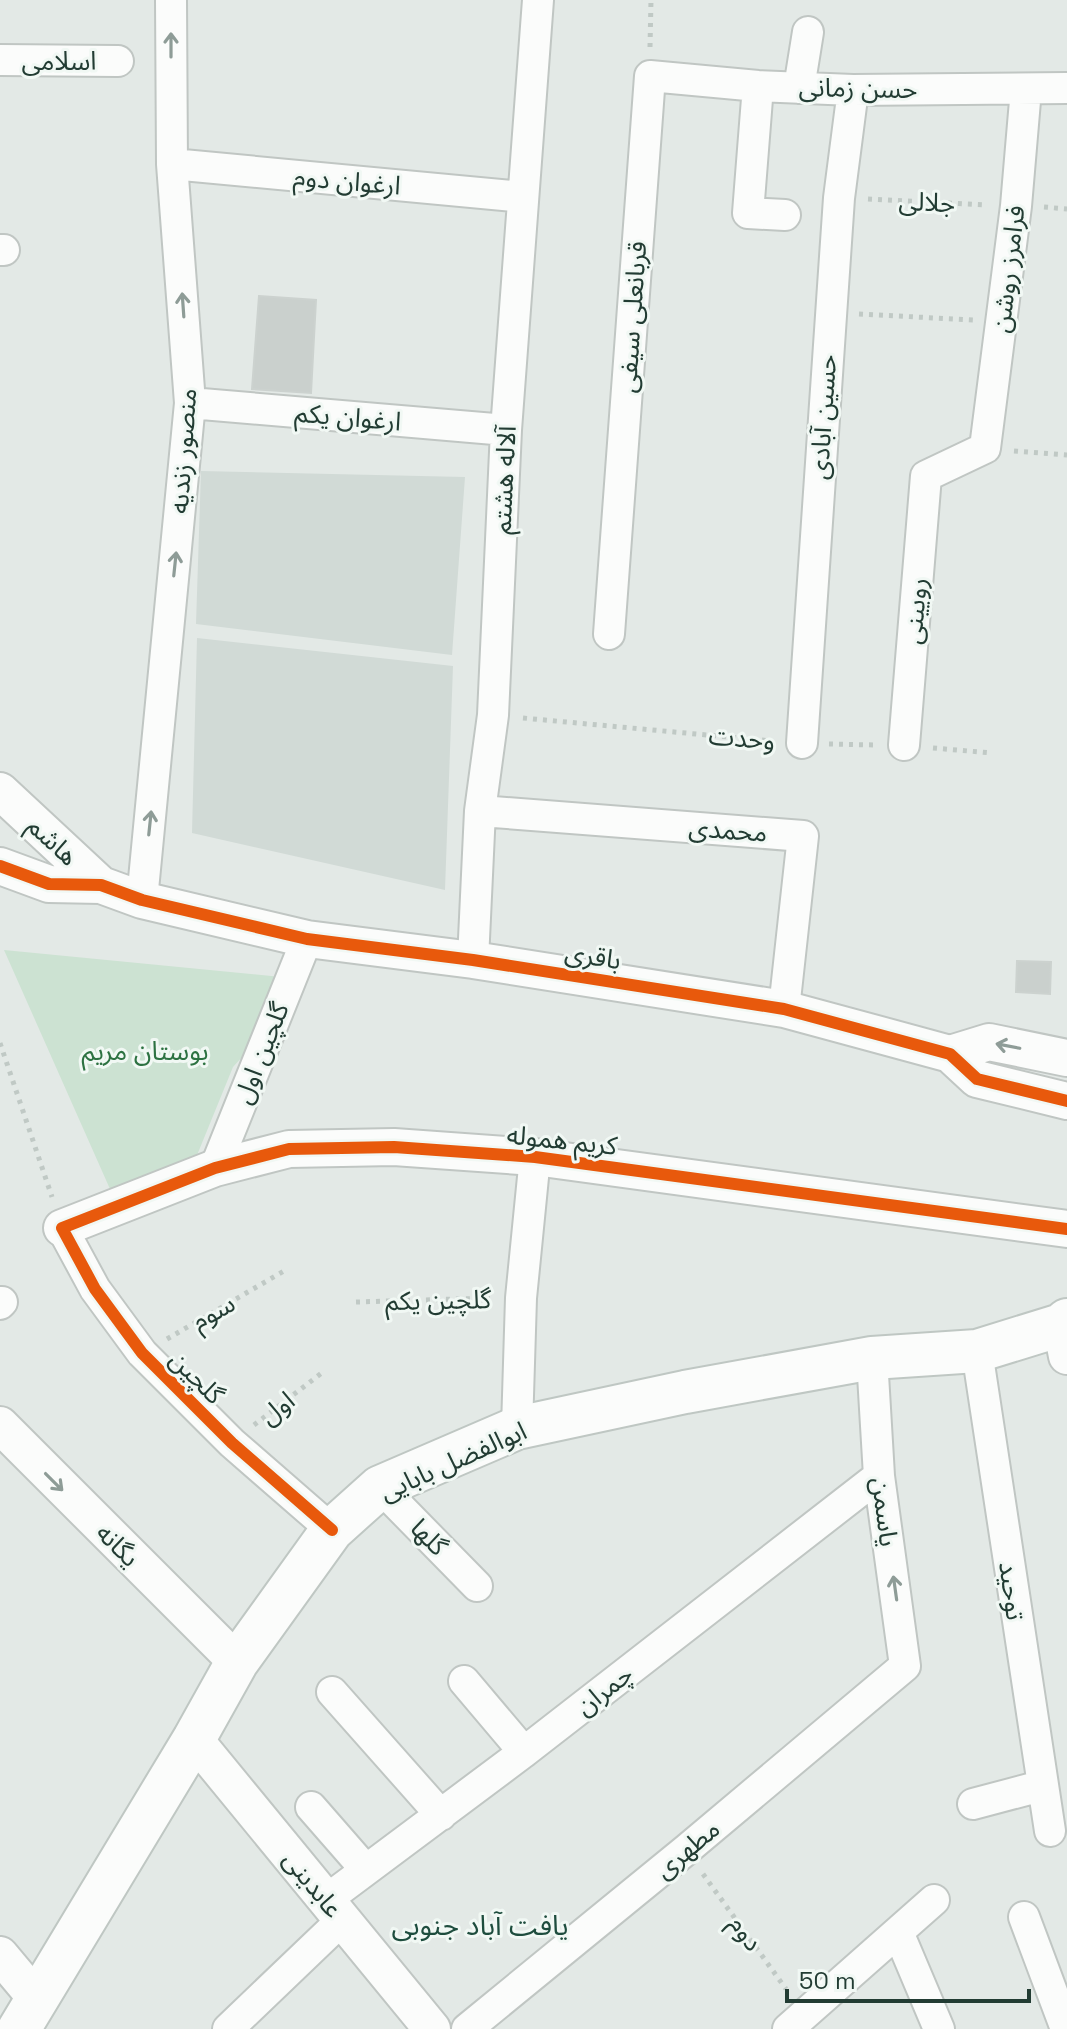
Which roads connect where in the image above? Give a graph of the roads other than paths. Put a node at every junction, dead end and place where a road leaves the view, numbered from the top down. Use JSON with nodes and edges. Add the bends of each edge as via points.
{"nodes":[{"id":1,"x":171,"y":0,"type":"edge"},
{"id":2,"x":538,"y":0,"type":"edge"},
{"id":3,"x":808,"y":32,"type":"dead end"},
{"id":4,"x":0,"y":60,"type":"edge"},
{"id":5,"x":118,"y":61,"type":"dead end"},
{"id":6,"x":650,"y":76,"type":"joint"},
{"id":7,"x":758,"y":86,"type":"junction"},
{"id":8,"x":799,"y":88,"type":"junction"},
{"id":9,"x":1067,"y":88,"type":"edge"},
{"id":10,"x":1026,"y":89,"type":"junction"},
{"id":11,"x":853,"y":90,"type":"junction"},
{"id":12,"x":172,"y":164,"type":"junction"},
{"id":13,"x":523,"y":197,"type":"junction"},
{"id":14,"x":785,"y":215,"type":"dead end"},
{"id":15,"x":190,"y":403,"type":"junction"},
{"id":16,"x":506,"y":430,"type":"junction"},
{"id":17,"x":926,"y":476,"type":"joint"},
{"id":18,"x":609,"y":634,"type":"dead end"},
{"id":19,"x":802,"y":743,"type":"road end"},
{"id":20,"x":904,"y":745,"type":"road end"},
{"id":21,"x":0,"y":791,"type":"edge"},
{"id":22,"x":480,"y":811,"type":"junction"},
{"id":23,"x":0,"y":866,"type":"edge"},
{"id":24,"x":101,"y":885,"type":"junction"},
{"id":25,"x":142,"y":900,"type":"junction"},
{"id":26,"x":307,"y":939,"type":"junction"},
{"id":27,"x":473,"y":960,"type":"junction"},
{"id":28,"x":784,"y":1009,"type":"junction"},
{"id":29,"x":950,"y":1054,"type":"junction"},
{"id":30,"x":1067,"y":1058,"type":"edge"},
{"id":31,"x":1067,"y":1101,"type":"edge"},
{"id":32,"x":535,"y":1157,"type":"junction"},
{"id":33,"x":215,"y":1168,"type":"junction"},
{"id":34,"x":62,"y":1228,"type":"joint"},
{"id":35,"x":1067,"y":1229,"type":"edge"},
{"id":36,"x":1065,"y":1334,"type":"edge"},
{"id":37,"x":977,"y":1351,"type":"junction"},
{"id":38,"x":872,"y":1358,"type":"junction"},
{"id":39,"x":0,"y":1425,"type":"edge"},
{"id":40,"x":517,"y":1428,"type":"junction"},
{"id":41,"x":879,"y":1476,"type":"junction"},
{"id":42,"x":380,"y":1487,"type":"junction"},
{"id":43,"x":332,"y":1530,"type":"junction"},
{"id":44,"x":477,"y":1586,"type":"dead end"},
{"id":45,"x":237,"y":1662,"type":"junction"},
{"id":46,"x":905,"y":1666,"type":"joint"},
{"id":47,"x":464,"y":1681,"type":"dead end"},
{"id":48,"x":332,"y":1692,"type":"dead end"},
{"id":49,"x":194,"y":1739,"type":"junction"},
{"id":50,"x":524,"y":1752,"type":"junction"},
{"id":51,"x":1041,"y":1786,"type":"junction"},
{"id":52,"x":973,"y":1804,"type":"dead end"},
{"id":53,"x":311,"y":1807,"type":"dead end"},
{"id":54,"x":441,"y":1815,"type":"junction"},
{"id":55,"x":1050,"y":1831,"type":"dead end"},
{"id":56,"x":366,"y":1870,"type":"junction"},
{"id":57,"x":934,"y":1900,"type":"dead end"},
{"id":58,"x":334,"y":1910,"type":"junction"},
{"id":59,"x":1024,"y":1917,"type":"dead end"},
{"id":60,"x":898,"y":1932,"type":"junction"},
{"id":61,"x":0,"y":1955,"type":"edge"},
{"id":62,"x":27,"y":2014,"type":"edge"},
{"id":63,"x":797,"y":2023,"type":"edge"},
{"id":64,"x":228,"y":2029,"type":"edge"},
{"id":65,"x":432,"y":2029,"type":"edge"},
{"id":66,"x":467,"y":2029,"type":"edge"},
{"id":67,"x":939,"y":2029,"type":"edge"},
{"id":68,"x":1066,"y":2029,"type":"edge"}],
"edges":[{"from":12,"to":1,"type":"street","name":"منصور زندیه","one_way":true},
{"from":2,"to":13,"type":"street","name":"آلاله هشتم"},
{"from":3,"to":8,"type":"street"},
{"from":4,"to":5,"type":"street","name":"اسلامی"},
{"from":6,"to":7,"type":"street","name":"حسن زمانی"},
{"from":6,"to":18,"type":"street","name":"قربانعلی سیفی"},
{"from":7,"to":8,"type":"street","name":"حسن زمانی"},
{"from":7,"to":14,"type":"street","via":[[748,213]]},
{"from":8,"to":11,"type":"street","name":"حسن زمانی"},
{"from":9,"to":10,"type":"street","name":"حسن زمانی"},
{"from":10,"to":11,"type":"street","name":"حسن زمانی"},
{"from":10,"to":17,"type":"street","name":"فرامرز روشن","via":[[985,448]]},
{"from":11,"to":19,"type":"street","name":"حسین آبادی","via":[[830,313]]},
{"from":12,"to":13,"type":"street","name":"ارغوان دوم"},
{"from":15,"to":12,"type":"street","name":"منصور زندیه","one_way":true},
{"from":13,"to":16,"type":"street","name":"آلاله هشتم"},
{"from":15,"to":16,"type":"street","name":"ارغوان یکم"},
{"from":25,"to":15,"type":"street","name":"منصور زندیه","one_way":true},
{"from":16,"to":22,"type":"street","name":"آلاله هشتم","via":[[493,715]]},
{"from":17,"to":20,"type":"street","name":"رویینی"},
{"from":21,"to":24,"type":"street","name":"هاشم"},
{"from":22,"to":27,"type":"street","name":"آلاله هشتم"},
{"from":22,"to":28,"type":"street","name":"محمدی","via":[[803,836]]},
{"from":23,"to":24,"type":"street","name":"هاشم","via":[[49,884]]},
{"from":24,"to":25,"type":"street","name":"باقری"},
{"from":25,"to":26,"type":"street","name":"باقری"},
{"from":26,"to":27,"type":"street","name":"باقری"},
{"from":26,"to":33,"type":"street","name":"گلچین اول"},
{"from":27,"to":28,"type":"street","name":"باقری"},
{"from":28,"to":29,"type":"street","name":"باقری"},
{"from":30,"to":29,"type":"street","one_way":true,"via":[[989,1042]]},
{"from":29,"to":31,"type":"street","name":"باقری","via":[[977,1079]]},
{"from":32,"to":33,"type":"street","name":"کریم هموله","via":[[394,1147],[289,1149]]},
{"from":32,"to":35,"type":"street","name":"کریم هموله"},
{"from":32,"to":40,"type":"street","name":"گلچین یکم","via":[[521,1298]]},
{"from":33,"to":34,"type":"street","name":"کریم هموله"},
{"from":34,"to":43,"type":"street","name":"گلچین","via":[[95,1289],[142,1353],[232,1443]]},
{"from":36,"to":37,"type":"main road","name":"ابوالفضل بابایی"},
{"from":37,"to":38,"type":"main road","name":"ابوالفضل بابایی"},
{"from":37,"to":51,"type":"street","name":"توحید"},
{"from":38,"to":40,"type":"main road","name":"ابوالفضل بابایی"},
{"from":38,"to":41,"type":"street","name":"یاسمن"},
{"from":39,"to":45,"type":"street","name":"یگانه","one_way":true},
{"from":40,"to":42,"type":"main road","name":"ابوالفضل بابایی"},
{"from":46,"to":41,"type":"street","name":"یاسمن","one_way":true},
{"from":41,"to":50,"type":"street","name":"چمران"},
{"from":42,"to":43,"type":"main road","name":"ابوالفضل بابایی"},
{"from":42,"to":44,"type":"street","name":"گلها"},
{"from":43,"to":45,"type":"main road","name":"ابوالفضل بابایی"},
{"from":45,"to":49,"type":"main road","name":"ابوالفضل بابایی"},
{"from":46,"to":66,"type":"street","name":"مطهری"},
{"from":47,"to":50,"type":"street"},
{"from":48,"to":54,"type":"street"},
{"from":49,"to":58,"type":"street","name":"عابدینی"},
{"from":49,"to":62,"type":"main road","name":"ابوالفضل بابایی"},
{"from":50,"to":54,"type":"street","name":"چمران"},
{"from":51,"to":52,"type":"street"},
{"from":51,"to":55,"type":"street","name":"توحید"},
{"from":53,"to":56,"type":"street"},
{"from":54,"to":56,"type":"street","name":"چمران"},
{"from":56,"to":58,"type":"street","name":"چمران"},
{"from":57,"to":60,"type":"street"},
{"from":58,"to":64,"type":"street","name":"چمران"},
{"from":58,"to":65,"type":"street","name":"عابدینی"},
{"from":59,"to":68,"type":"street"},
{"from":60,"to":63,"type":"street"},
{"from":60,"to":67,"type":"street"},
{"from":61,"to":62,"type":"street"}]}
